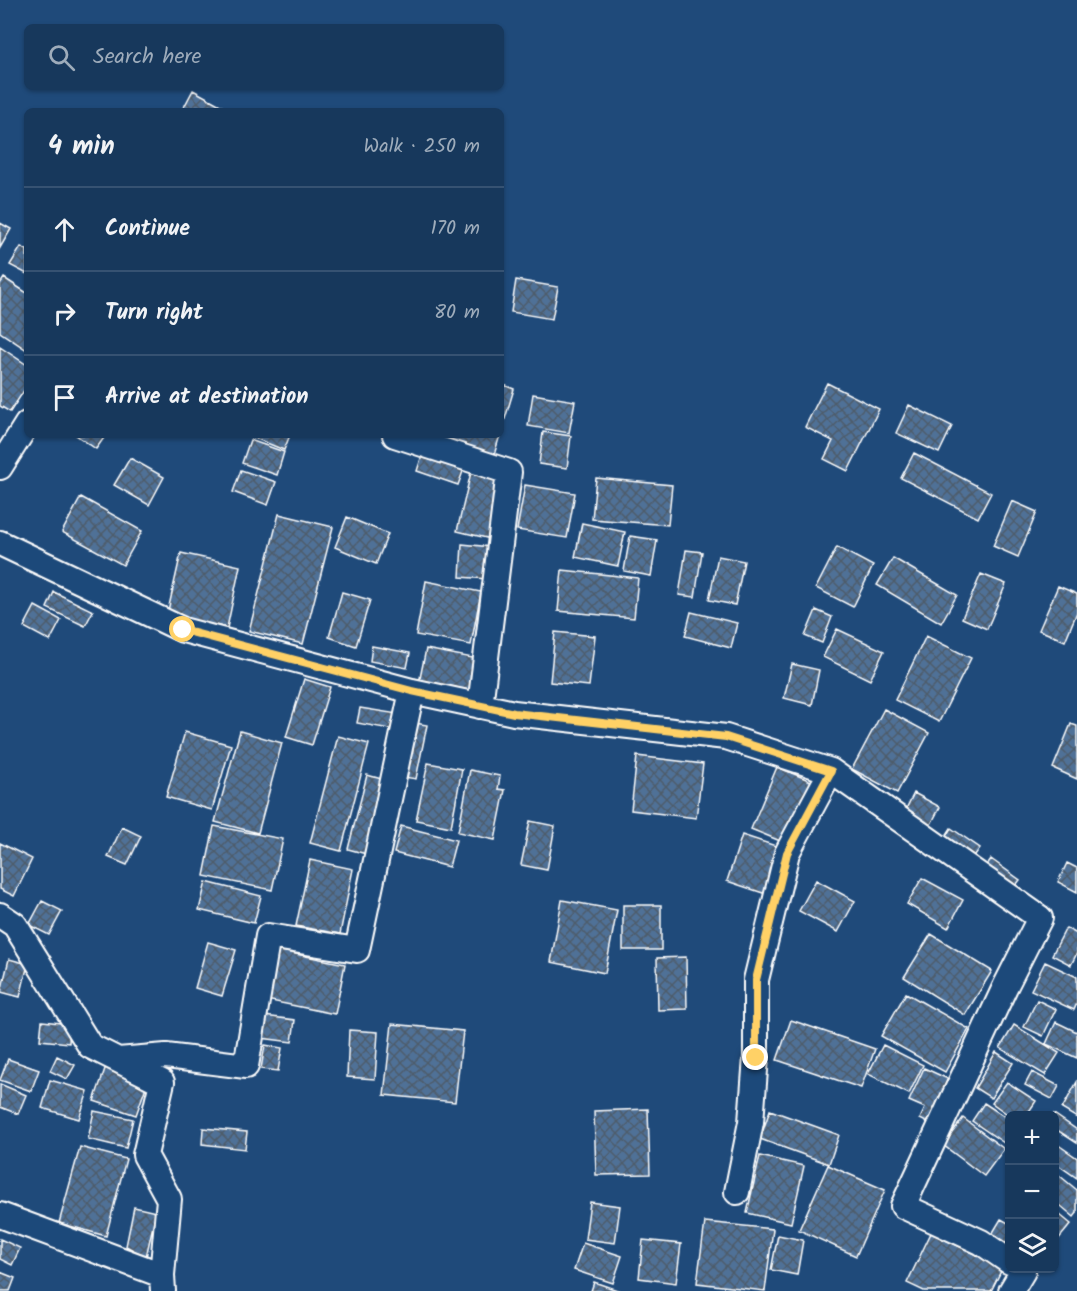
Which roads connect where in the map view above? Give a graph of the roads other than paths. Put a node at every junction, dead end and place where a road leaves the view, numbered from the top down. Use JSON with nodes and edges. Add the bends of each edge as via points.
{"nodes":[{"id":1,"x":24,"y":429,"type":"edge"},
{"id":2,"x":404,"y":438,"type":"edge"},
{"id":3,"x":0,"y":467,"type":"edge"},
{"id":4,"x":0,"y":543,"type":"edge"},
{"id":5,"x":412,"y":691,"type":"junction"},
{"id":6,"x":480,"y":706,"type":"junction"},
{"id":7,"x":831,"y":771,"type":"junction"},
{"id":8,"x":0,"y":915,"type":"edge"},
{"id":9,"x":118,"y":1060,"type":"junction"},
{"id":10,"x":737,"y":1192,"type":"dead end"},
{"id":11,"x":0,"y":1215,"type":"edge"},
{"id":12,"x":1005,"y":1259,"type":"edge"},
{"id":13,"x":1022,"y":1273,"type":"edge"},
{"id":14,"x":163,"y":1283,"type":"edge"},
{"id":15,"x":1011,"y":1291,"type":"edge"}],
"edges":[{"from":1,"to":3,"type":"street"},
{"from":2,"to":6,"type":"street","via":[[509,472]]},
{"from":4,"to":5,"type":"street","via":[[183,630]]},
{"from":5,"to":6,"type":"street"},
{"from":5,"to":9,"type":"street","via":[[357,950],[268,936],[246,1066],[166,1056]]},
{"from":6,"to":7,"type":"street","via":[[726,737]]},
{"from":7,"to":10,"type":"street","via":[[787,853],[756,980],[751,1122]]},
{"from":7,"to":12,"type":"street","via":[[1040,918],[903,1206],[981,1242]]},
{"from":8,"to":9,"type":"street","via":[[15,926],[90,1046]]},
{"from":9,"to":14,"type":"street","via":[[162,1082],[145,1155],[169,1199]]},
{"from":11,"to":14,"type":"street"},
{"from":13,"to":15,"type":"street"}]}
